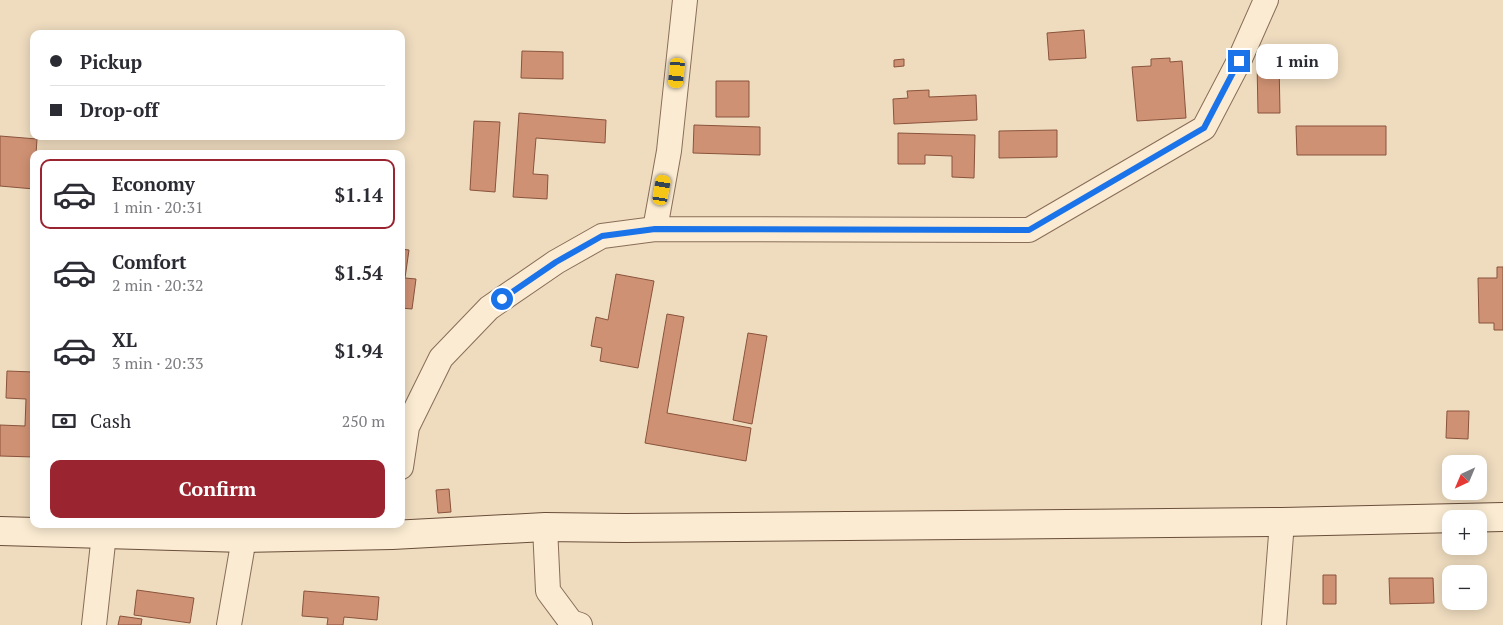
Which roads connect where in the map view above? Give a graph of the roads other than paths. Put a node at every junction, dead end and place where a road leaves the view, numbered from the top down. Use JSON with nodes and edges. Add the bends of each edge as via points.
{"nodes":[{"id":1,"x":685,"y":0,"type":"edge"},
{"id":2,"x":1266,"y":0,"type":"edge"},
{"id":3,"x":655,"y":229,"type":"junction"},
{"id":4,"x":405,"y":440,"type":"edge"},
{"id":5,"x":1503,"y":517,"type":"edge"},
{"id":6,"x":1282,"y":522,"type":"junction"},
{"id":7,"x":545,"y":527,"type":"junction"},
{"id":8,"x":393,"y":530,"type":"edge"},
{"id":9,"x":0,"y":531,"type":"edge"},
{"id":10,"x":104,"y":534,"type":"junction"},
{"id":11,"x":244,"y":538,"type":"junction"},
{"id":12,"x":94,"y":625,"type":"edge"},
{"id":13,"x":229,"y":625,"type":"edge"},
{"id":14,"x":580,"y":625,"type":"edge"},
{"id":15,"x":1274,"y":625,"type":"edge"}],
"edges":[{"from":1,"to":3,"type":"street","via":[[670,150]]},
{"from":2,"to":3,"type":"street","via":[[1204,128],[1029,230]]},
{"from":3,"to":4,"type":"street","via":[[602,236],[556,262],[489,308],[441,358],[407,427]]},
{"from":5,"to":6,"type":"street"},
{"from":6,"to":7,"type":"street"},
{"from":6,"to":15,"type":"street"},
{"from":7,"to":8,"type":"street"},
{"from":7,"to":14,"type":"street","via":[[548,591],[571,622]]},
{"from":8,"to":11,"type":"street"},
{"from":9,"to":10,"type":"street"},
{"from":10,"to":11,"type":"street"},
{"from":10,"to":12,"type":"street"},
{"from":11,"to":13,"type":"street"}]}
